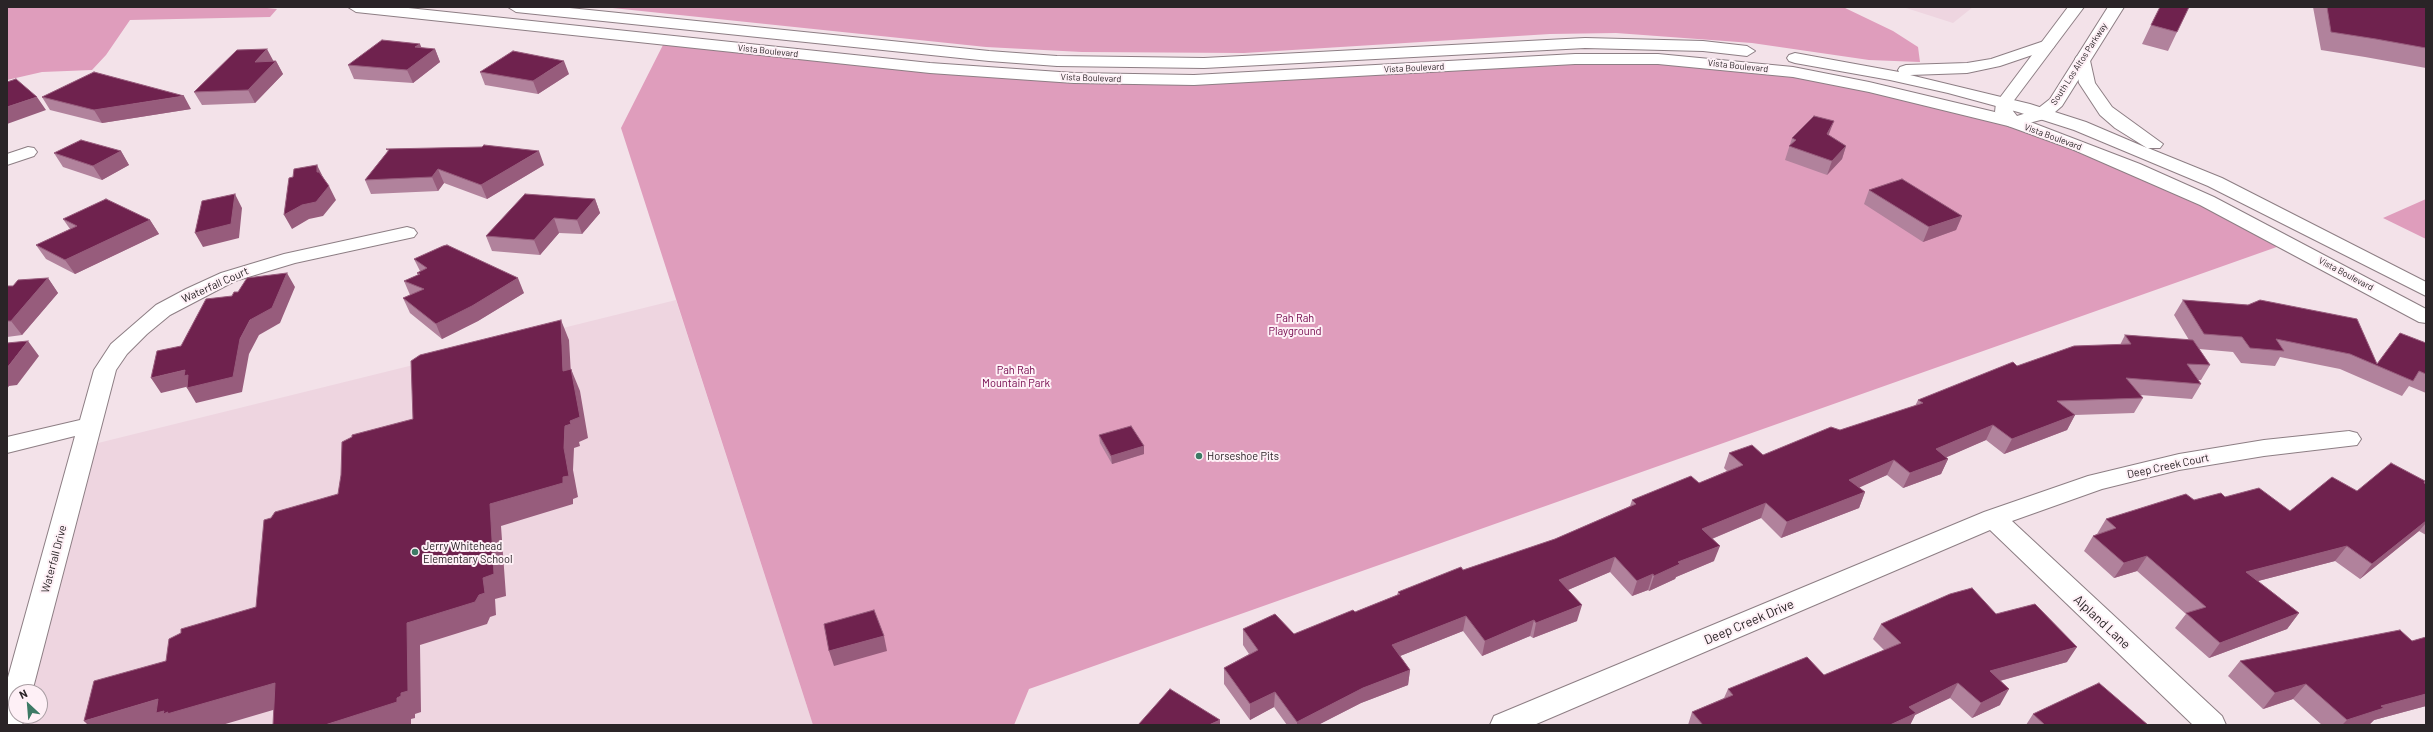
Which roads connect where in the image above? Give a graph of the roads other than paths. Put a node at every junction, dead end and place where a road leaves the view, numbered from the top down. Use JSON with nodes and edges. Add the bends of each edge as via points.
{"nodes":[{"id":1,"x":356,"y":7,"type":"edge"},
{"id":2,"x":516,"y":7,"type":"edge"},
{"id":3,"x":2076,"y":7,"type":"edge"},
{"id":4,"x":2116,"y":7,"type":"edge"},
{"id":5,"x":2047,"y":45,"type":"junction"},
{"id":6,"x":2083,"y":59,"type":"junction"},
{"id":7,"x":1858,"y":69,"type":"junction"},
{"id":8,"x":2004,"y":103,"type":"junction"},
{"id":9,"x":2042,"y":114,"type":"junction"},
{"id":10,"x":2014,"y":122,"type":"junction"},
{"id":11,"x":28,"y":152,"type":"dead end"},
{"id":12,"x":7,"y":160,"type":"edge"},
{"id":13,"x":406,"y":233,"type":"dead end"},
{"id":14,"x":2359,"y":255,"type":"junction"},
{"id":15,"x":2426,"y":290,"type":"edge"},
{"id":16,"x":2426,"y":316,"type":"edge"},
{"id":17,"x":90,"y":425,"type":"junction"},
{"id":18,"x":2349,"y":439,"type":"dead end"},
{"id":19,"x":7,"y":445,"type":"edge"},
{"id":20,"x":1993,"y":518,"type":"junction"},
{"id":21,"x":20,"y":684,"type":"edge"},
{"id":22,"x":1504,"y":725,"type":"edge"},
{"id":23,"x":2212,"y":725,"type":"edge"}],
"edges":[{"from":1,"to":10,"type":"main road","name":"Vista Boulevard","via":[[930,68],[1074,78],[1194,80],[1575,59],[1681,61],[1793,72],[1869,87]]},
{"from":2,"to":7,"type":"main road","name":"Vista Boulevard","via":[[1057,61],[1204,63],[1470,48],[1628,43],[1710,47]]},
{"from":3,"to":5,"type":"main road"},
{"from":4,"to":6,"type":"main road","name":"South Los Altos Parkway"},
{"from":5,"to":7,"type":"main road","via":[[2010,59],[1966,68]]},
{"from":5,"to":8,"type":"main road"},
{"from":6,"to":9,"type":"main road","name":"South Los Altos Parkway","via":[[2056,102]]},
{"from":6,"to":14,"type":"main road","via":[[2086,83],[2094,97],[2121,124],[2160,147],[2220,174]]},
{"from":7,"to":8,"type":"main road","name":"Vista Boulevard"},
{"from":8,"to":9,"type":"main road","name":"Vista Boulevard"},
{"from":8,"to":10,"type":"main road","via":[[2004,112]]},
{"from":9,"to":10,"type":"main road","name":"South Los Altos Parkway"},
{"from":9,"to":14,"type":"main road","name":"Vista Boulevard","via":[[2080,126],[2215,182]]},
{"from":10,"to":16,"type":"main road","name":"Vista Boulevard","via":[[2134,168],[2207,201]]},
{"from":11,"to":12,"type":"main road"},
{"from":13,"to":17,"type":"main road","name":"Waterfall Court","via":[[262,265],[194,293],[163,310],[124,344],[105,370]]},
{"from":14,"to":15,"type":"main road","name":"Vista Boulevard"},
{"from":17,"to":19,"type":"main road"},
{"from":17,"to":21,"type":"main road","name":"Waterfall Drive"},
{"from":18,"to":20,"type":"main road","name":"Deep Creek Court","via":[[2264,448],[2179,462],[2097,482]]},
{"from":20,"to":22,"type":"main road","name":"Deep Creek Drive"},
{"from":20,"to":23,"type":"main road","name":"Alpland Lane"}]}
